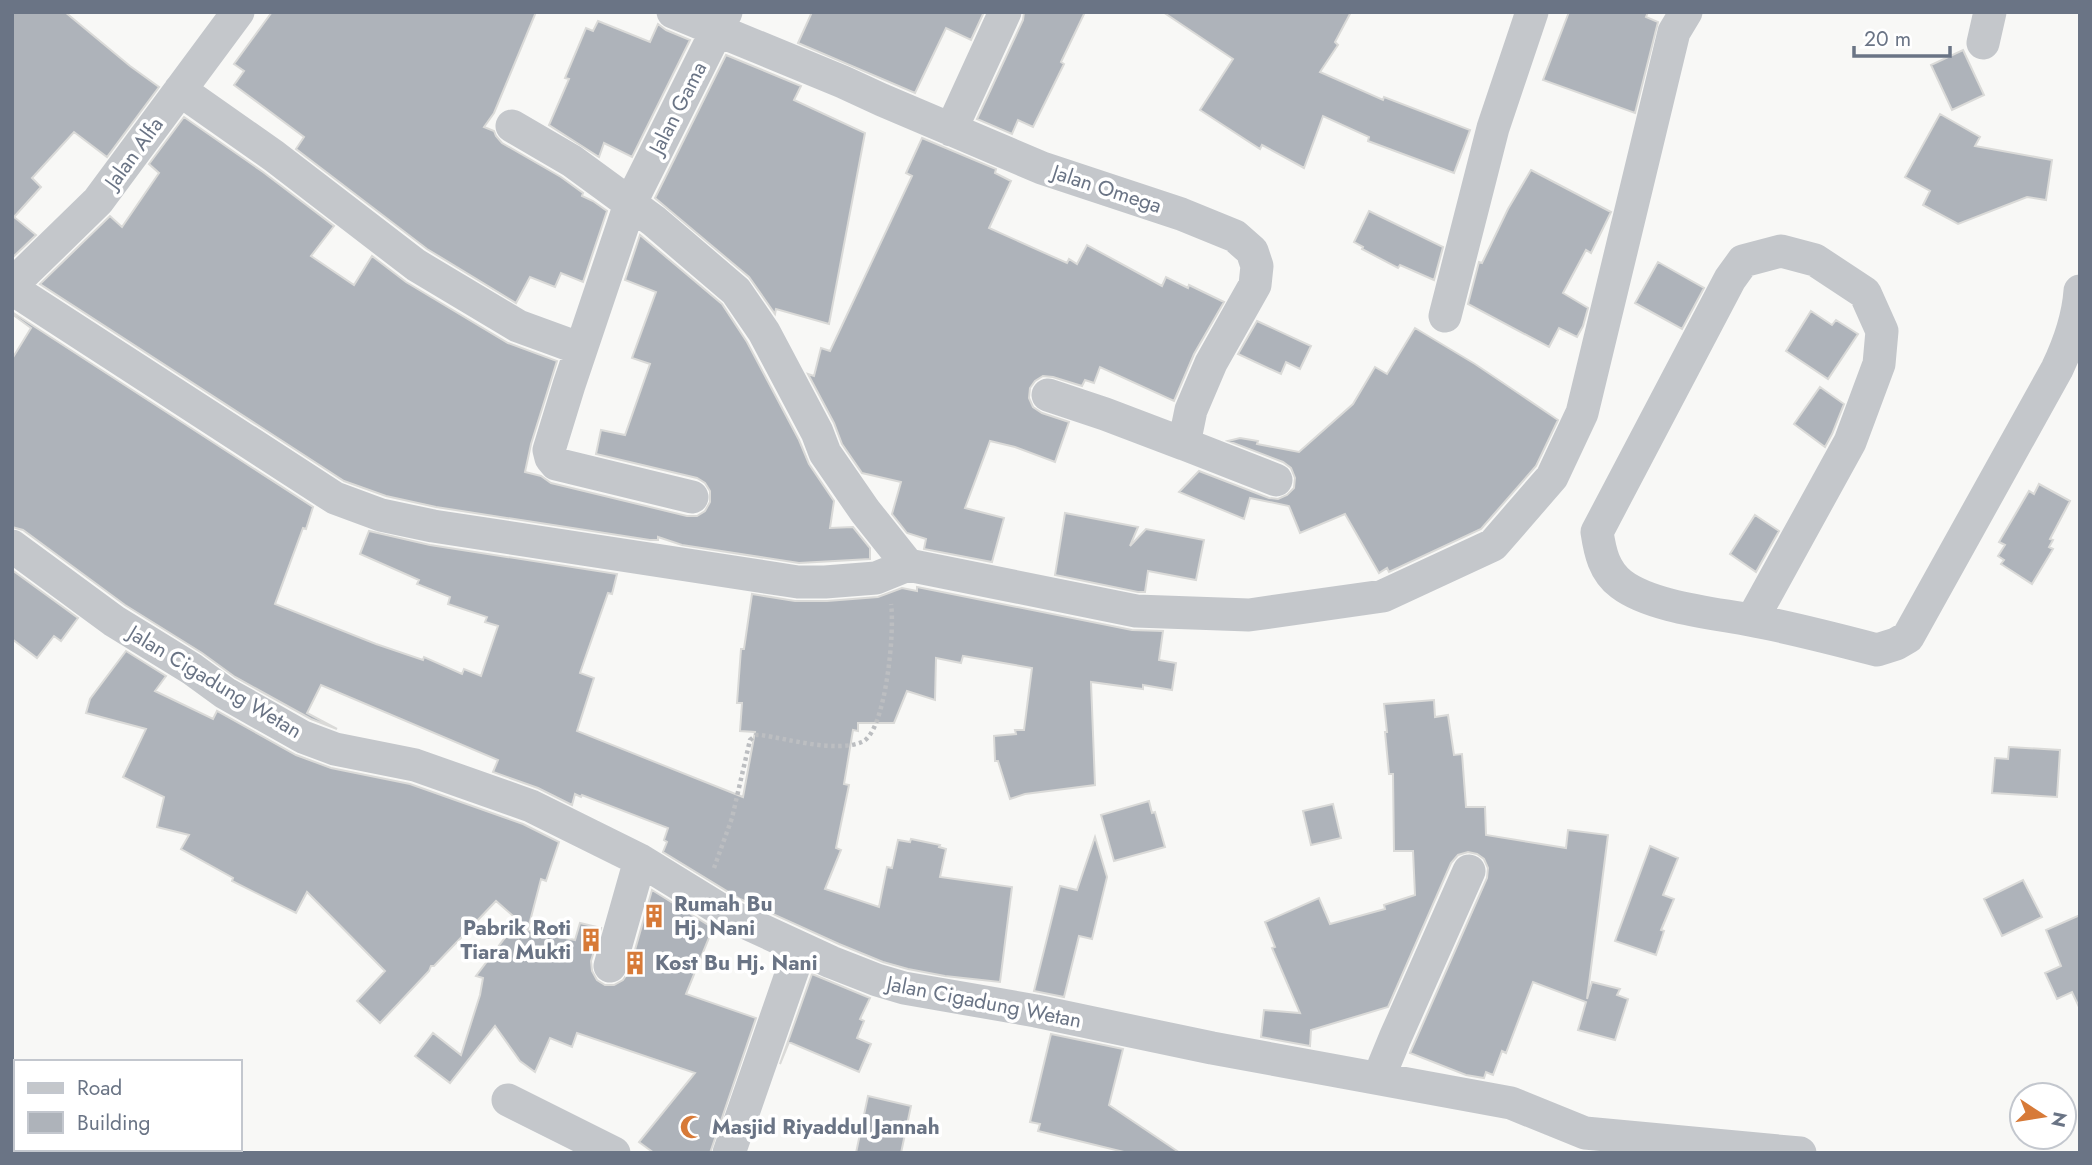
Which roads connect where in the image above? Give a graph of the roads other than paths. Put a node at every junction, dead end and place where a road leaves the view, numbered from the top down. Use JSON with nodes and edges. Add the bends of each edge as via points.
{"nodes":[{"id":1,"x":238,"y":12,"type":"edge"},
{"id":2,"x":673,"y":12,"type":"edge"},
{"id":3,"x":1004,"y":12,"type":"edge"},
{"id":4,"x":1532,"y":12,"type":"edge"},
{"id":5,"x":1686,"y":12,"type":"edge"},
{"id":6,"x":721,"y":22,"type":"edge"},
{"id":7,"x":180,"y":90,"type":"junction"},
{"id":8,"x":512,"y":126,"type":"dead end"},
{"id":9,"x":951,"y":130,"type":"junction"},
{"id":10,"x":630,"y":204,"type":"junction"},
{"id":11,"x":14,"y":287,"type":"edge"},
{"id":12,"x":2080,"y":291,"type":"edge"},
{"id":13,"x":1445,"y":316,"type":"dead end"},
{"id":14,"x":581,"y":349,"type":"junction"},
{"id":15,"x":1048,"y":396,"type":"dead end"},
{"id":16,"x":1184,"y":444,"type":"junction"},
{"id":17,"x":1276,"y":481,"type":"dead end"},
{"id":18,"x":692,"y":497,"type":"dead end"},
{"id":19,"x":12,"y":546,"type":"edge"},
{"id":20,"x":908,"y":565,"type":"junction"},
{"id":21,"x":1752,"y":621,"type":"junction"},
{"id":22,"x":640,"y":860,"type":"junction"},
{"id":23,"x":1469,"y":871,"type":"dead end"},
{"id":24,"x":800,"y":949,"type":"junction"},
{"id":25,"x":610,"y":966,"type":"dead end"},
{"id":26,"x":1379,"y":1077,"type":"junction"},
{"id":27,"x":508,"y":1100,"type":"dead end"},
{"id":28,"x":614,"y":1153,"type":"edge"},
{"id":29,"x":729,"y":1153,"type":"edge"},
{"id":30,"x":1800,"y":1153,"type":"edge"}],
"edges":[{"from":1,"to":7,"type":"street","name":"Jalan Alfa"},
{"from":2,"to":6,"type":"street","name":"Jalan Omega"},
{"from":3,"to":9,"type":"street"},
{"from":4,"to":13,"type":"street","via":[[1493,128]]},
{"from":5,"to":20,"type":"street","via":[[1674,32],[1582,414],[1552,477],[1493,545],[1383,596],[1249,615],[1136,611]]},
{"from":6,"to":9,"type":"street","name":"Jalan Omega"},
{"from":6,"to":10,"type":"street","name":"Jalan Gama"},
{"from":7,"to":11,"type":"street","name":"Jalan Alfa","via":[[98,201]]},
{"from":7,"to":14,"type":"street","via":[[416,265],[518,326]]},
{"from":8,"to":10,"type":"street","via":[[572,161]]},
{"from":9,"to":16,"type":"street","name":"Jalan Omega","via":[[1042,167],[1192,218],[1235,236],[1252,251],[1257,266],[1255,285],[1211,363],[1191,410]]},
{"from":10,"to":14,"type":"street","name":"Jalan Gama"},
{"from":10,"to":20,"type":"street","via":[[723,279],[746,304],[825,453]]},
{"from":11,"to":20,"type":"street","via":[[335,498],[381,515],[798,582],[876,578]]},
{"from":12,"to":21,"type":"street","via":[[2070,341],[2057,369],[1908,637],[1877,650]]},
{"from":14,"to":18,"type":"street","name":"Jalan Gama","via":[[551,458],[556,464]]},
{"from":15,"to":16,"type":"street"},
{"from":16,"to":17,"type":"street"},
{"from":19,"to":22,"type":"street","name":"Jalan Cigadung Wetan","via":[[114,621],[303,737],[335,749],[415,765],[531,806]]},
{"from":21,"to":21,"type":"street","via":[[1691,611],[1635,593],[1608,571],[1597,532],[1730,279],[1743,261],[1781,251],[1815,260],[1865,293],[1882,331],[1879,364],[1850,442]]},
{"from":22,"to":24,"type":"street","name":"Jalan Cigadung Wetan","via":[[731,916]]},
{"from":22,"to":25,"type":"street"},
{"from":23,"to":26,"type":"street"},
{"from":24,"to":26,"type":"street","name":"Jalan Cigadung Wetan","via":[[904,988]]},
{"from":24,"to":29,"type":"street"},
{"from":26,"to":30,"type":"street","name":"Jalan Cigadung Wetan","via":[[1511,1103],[1585,1133]]},
{"from":27,"to":28,"type":"street"}]}
